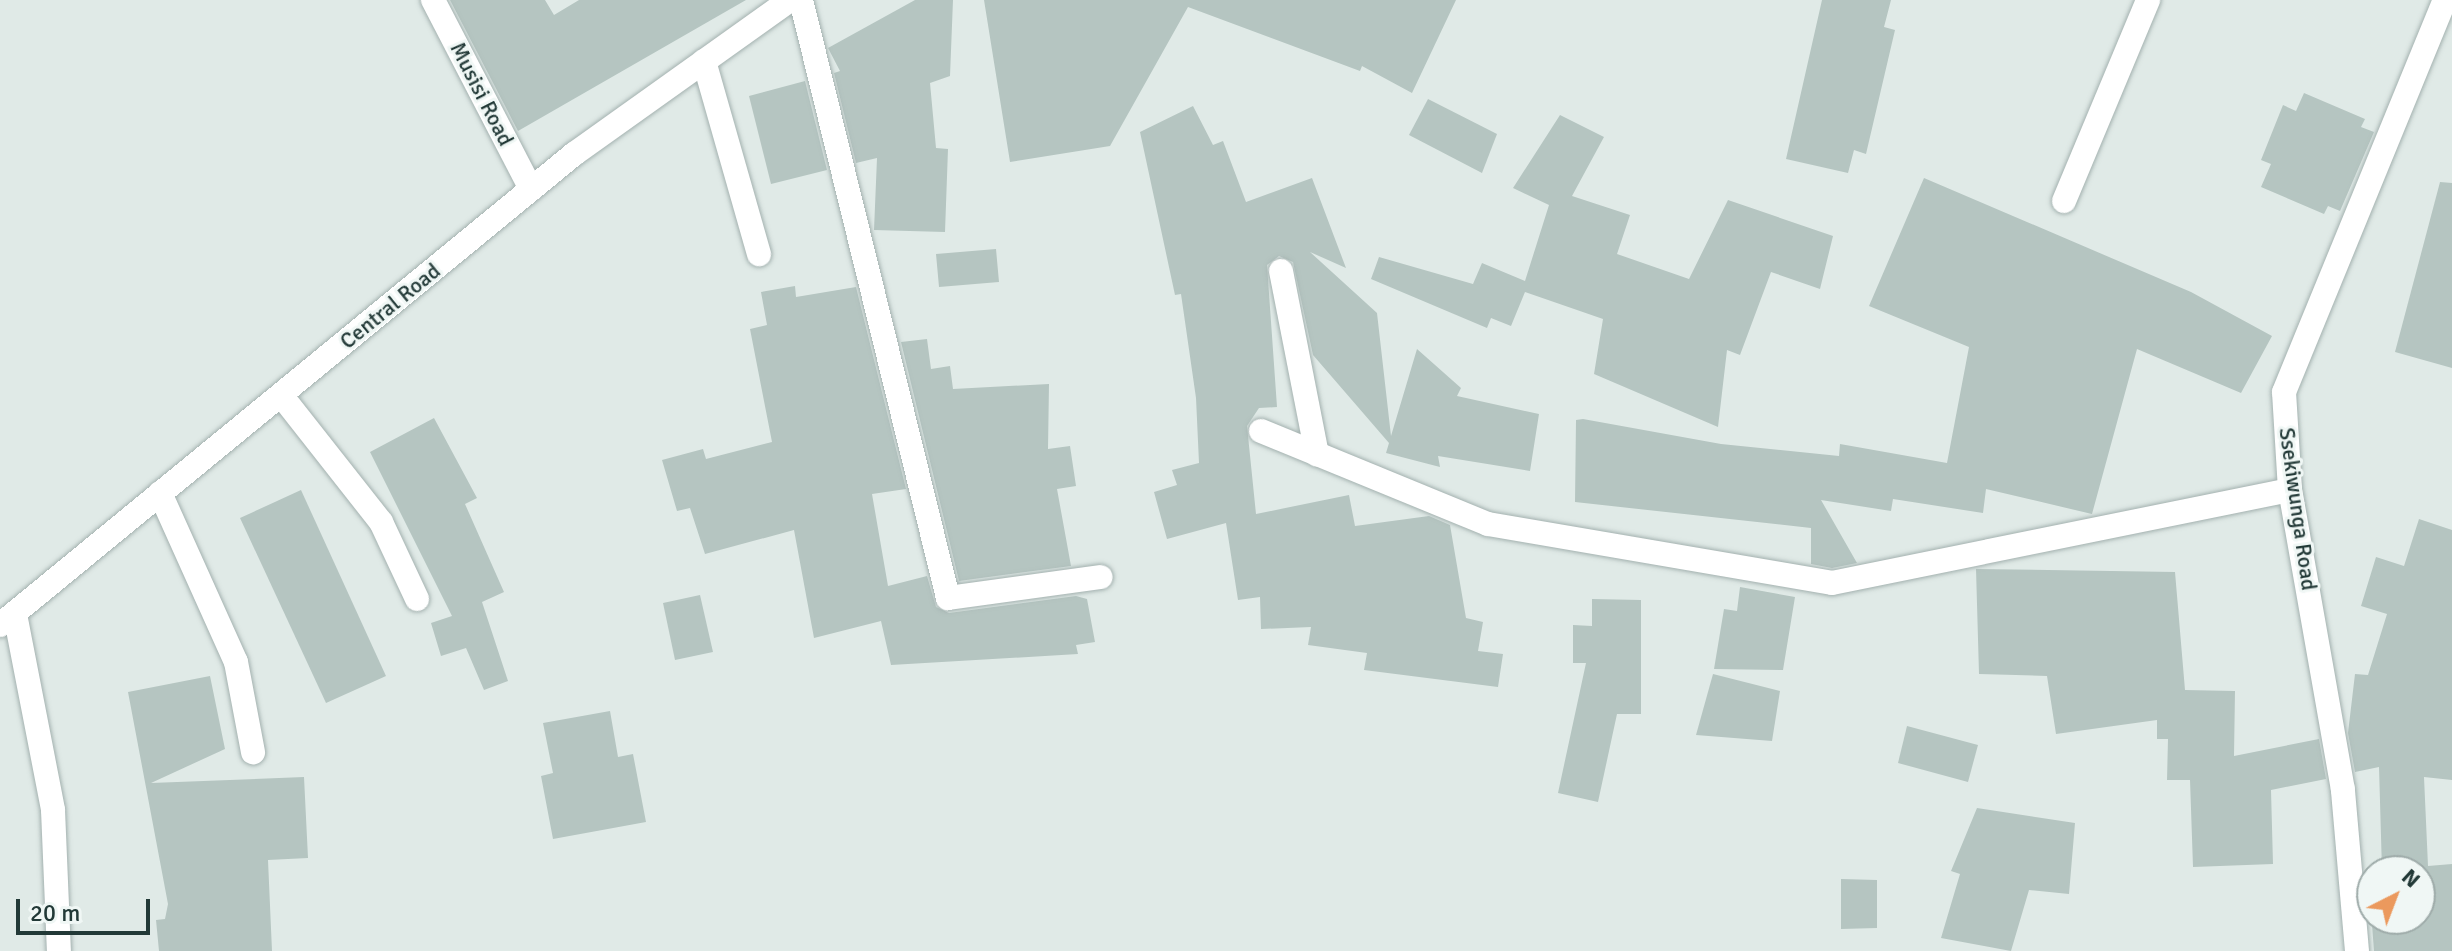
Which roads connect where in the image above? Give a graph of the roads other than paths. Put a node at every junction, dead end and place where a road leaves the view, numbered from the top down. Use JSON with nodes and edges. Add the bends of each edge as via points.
{"nodes":[{"id":1,"x":433,"y":0,"type":"edge"},
{"id":2,"x":790,"y":0,"type":"edge"},
{"id":3,"x":801,"y":0,"type":"edge"},
{"id":4,"x":2148,"y":0,"type":"edge"},
{"id":5,"x":2445,"y":0,"type":"edge"},
{"id":6,"x":704,"y":61,"type":"junction"},
{"id":7,"x":531,"y":189,"type":"junction"},
{"id":8,"x":2064,"y":201,"type":"dead end"},
{"id":9,"x":759,"y":254,"type":"dead end"},
{"id":10,"x":1281,"y":271,"type":"dead end"},
{"id":11,"x":281,"y":395,"type":"junction"},
{"id":12,"x":1261,"y":431,"type":"dead end"},
{"id":13,"x":1317,"y":454,"type":"junction"},
{"id":14,"x":2290,"y":490,"type":"junction"},
{"id":15,"x":160,"y":493,"type":"junction"},
{"id":16,"x":1101,"y":577,"type":"dead end"},
{"id":17,"x":417,"y":599,"type":"dead end"},
{"id":18,"x":5,"y":612,"type":"edge"},
{"id":19,"x":253,"y":752,"type":"dead end"},
{"id":20,"x":59,"y":951,"type":"edge"},
{"id":21,"x":2357,"y":951,"type":"edge"}],
"edges":[{"from":1,"to":7,"type":"street","name":"Musisi Road"},
{"from":2,"to":6,"type":"street","name":"Central Road"},
{"from":3,"to":16,"type":"street","via":[[948,598]]},
{"from":4,"to":8,"type":"street"},
{"from":5,"to":14,"type":"street","name":"Ssekiwunga Road","via":[[2284,392]]},
{"from":6,"to":7,"type":"street","name":"Central Road"},
{"from":6,"to":9,"type":"street"},
{"from":7,"to":11,"type":"street","name":"Central Road"},
{"from":10,"to":13,"type":"street"},
{"from":11,"to":15,"type":"street","name":"Central Road"},
{"from":11,"to":17,"type":"street","via":[[381,522]]},
{"from":12,"to":13,"type":"street"},
{"from":13,"to":14,"type":"street","via":[[1488,524],[1832,583]]},
{"from":14,"to":21,"type":"street","name":"Ssekiwunga Road","via":[[2343,790]]},
{"from":15,"to":18,"type":"street","name":"Central Road"},
{"from":15,"to":19,"type":"street","via":[[236,662]]},
{"from":18,"to":20,"type":"street","via":[[53,810]]}]}
